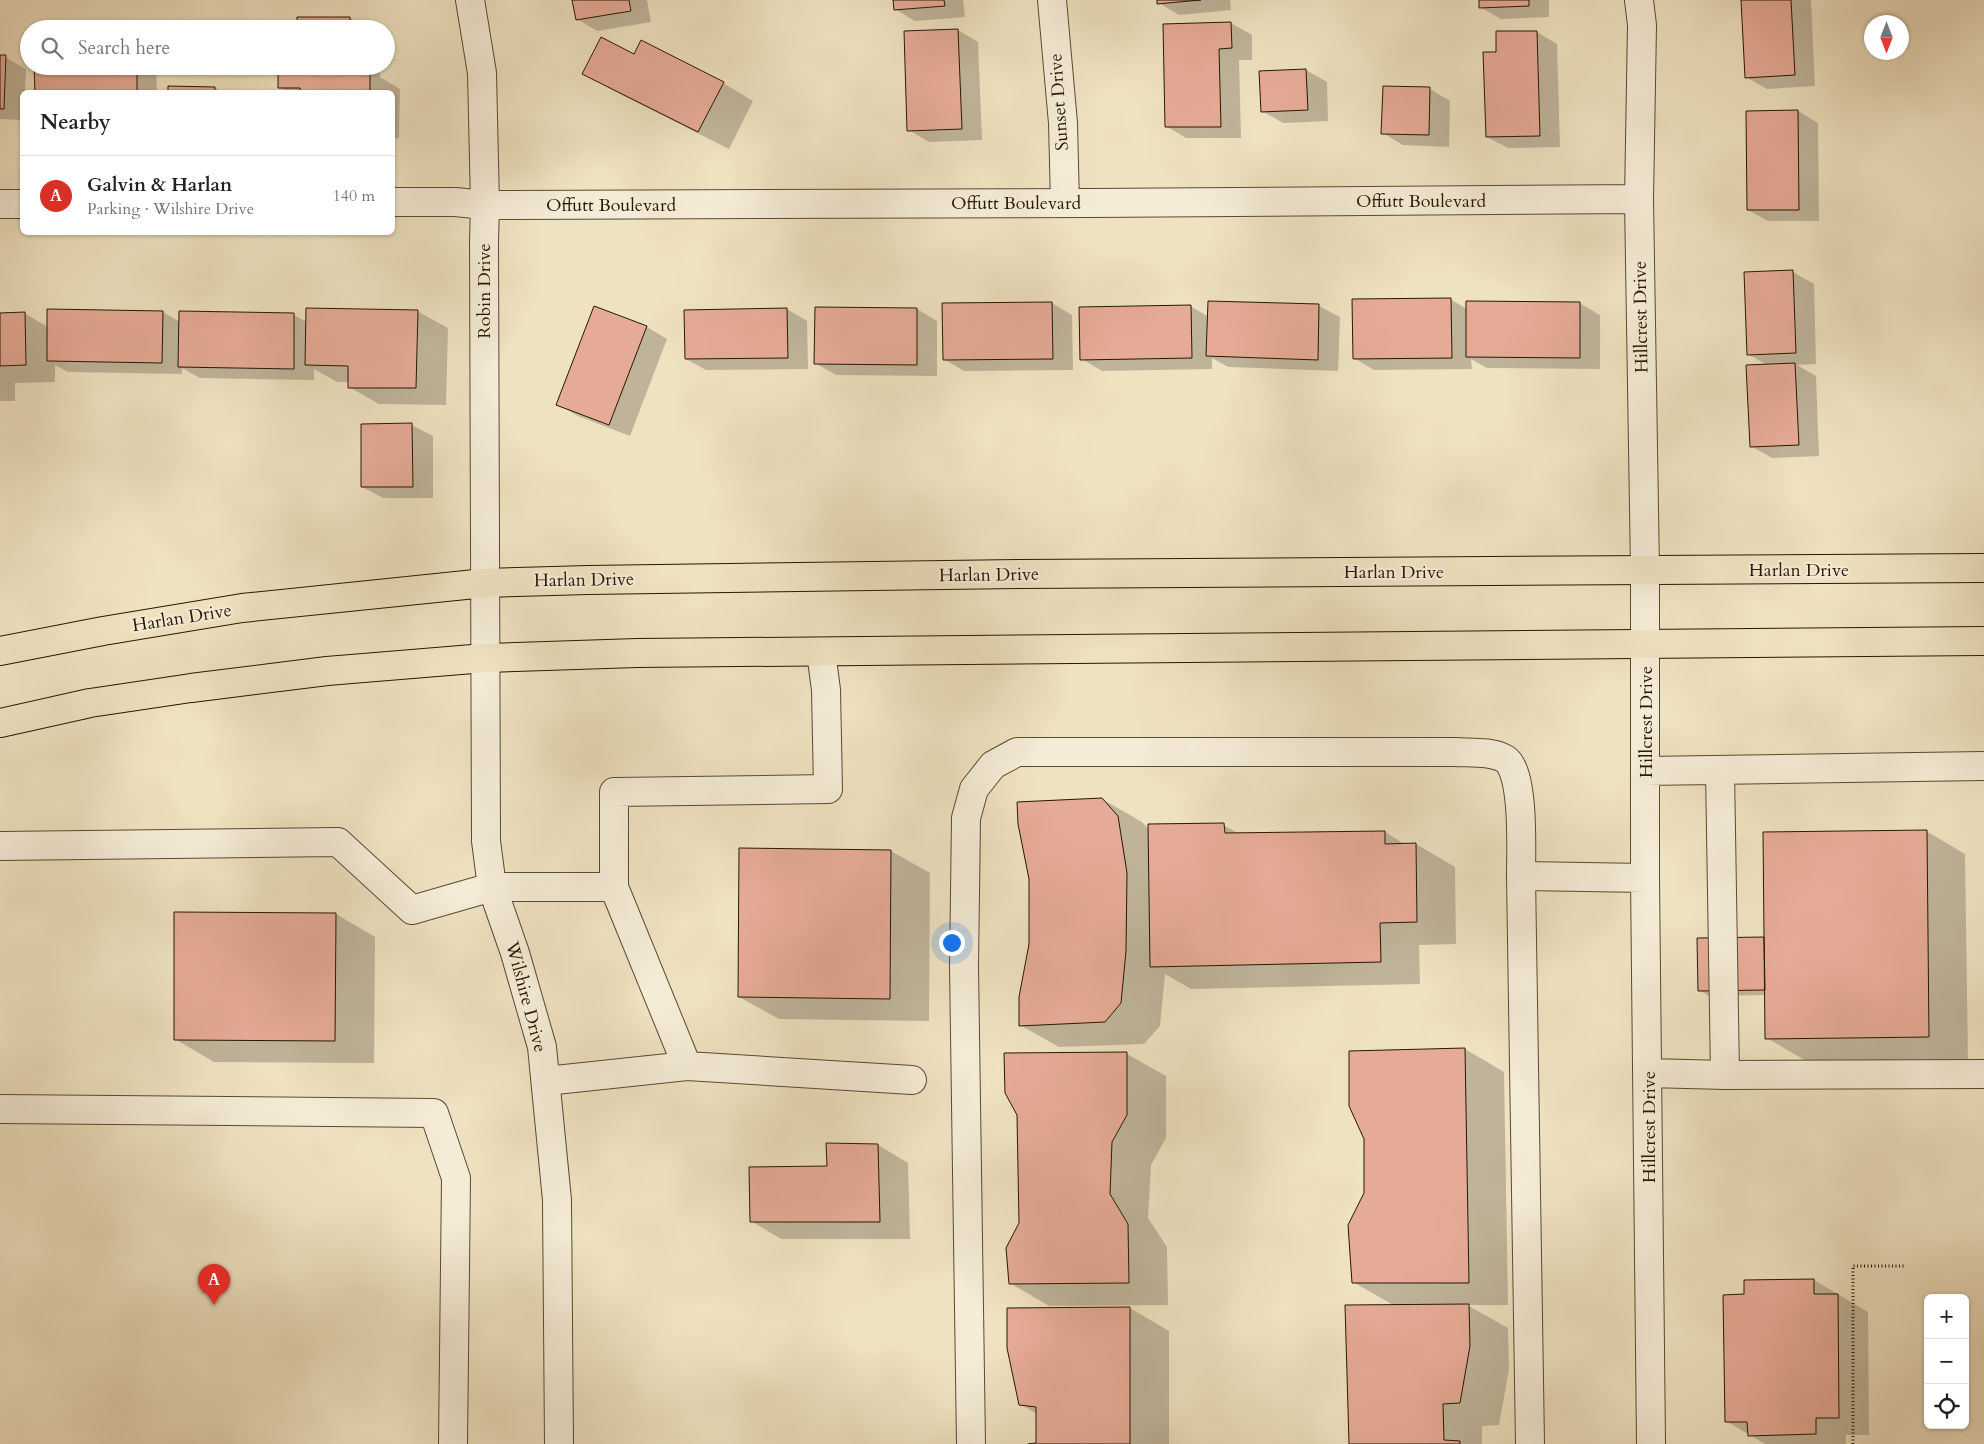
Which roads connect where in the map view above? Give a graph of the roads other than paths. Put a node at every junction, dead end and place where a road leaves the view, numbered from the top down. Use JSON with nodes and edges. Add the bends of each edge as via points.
{"nodes":[{"id":1,"x":470,"y":0,"type":"edge"},
{"id":2,"x":1052,"y":0,"type":"edge"},
{"id":3,"x":1639,"y":0,"type":"edge"},
{"id":4,"x":1639,"y":199,"type":"junction"},
{"id":5,"x":395,"y":202,"type":"edge"},
{"id":6,"x":1064,"y":203,"type":"junction"},
{"id":7,"x":0,"y":204,"type":"edge"},
{"id":8,"x":20,"y":204,"type":"edge"},
{"id":9,"x":485,"y":205,"type":"junction"},
{"id":10,"x":1984,"y":568,"type":"edge"},
{"id":11,"x":1645,"y":571,"type":"junction"},
{"id":12,"x":485,"y":583,"type":"junction"},
{"id":13,"x":1984,"y":641,"type":"edge"},
{"id":14,"x":1646,"y":643,"type":"junction"},
{"id":15,"x":0,"y":651,"type":"edge"},
{"id":16,"x":821,"y":652,"type":"junction"},
{"id":17,"x":485,"y":658,"type":"junction"},
{"id":18,"x":0,"y":723,"type":"edge"},
{"id":19,"x":1984,"y":766,"type":"edge"},
{"id":20,"x":1720,"y":770,"type":"junction"},
{"id":21,"x":1646,"y":771,"type":"junction"},
{"id":22,"x":0,"y":846,"type":"edge"},
{"id":23,"x":1521,"y":876,"type":"junction"},
{"id":24,"x":1646,"y":878,"type":"junction"},
{"id":25,"x":492,"y":887,"type":"junction"},
{"id":26,"x":614,"y":887,"type":"junction"},
{"id":27,"x":687,"y":1066,"type":"junction"},
{"id":28,"x":1648,"y":1073,"type":"junction"},
{"id":29,"x":1984,"y":1074,"type":"edge"},
{"id":30,"x":1725,"y":1075,"type":"junction"},
{"id":31,"x":912,"y":1080,"type":"dead end"},
{"id":32,"x":546,"y":1081,"type":"junction"},
{"id":33,"x":0,"y":1109,"type":"edge"},
{"id":34,"x":453,"y":1444,"type":"edge"},
{"id":35,"x":559,"y":1444,"type":"edge"},
{"id":36,"x":971,"y":1444,"type":"edge"},
{"id":37,"x":1530,"y":1444,"type":"edge"},
{"id":38,"x":1651,"y":1444,"type":"edge"}],
"edges":[{"from":1,"to":9,"type":"street","name":"Robin Drive","via":[[482,73]]},
{"from":2,"to":6,"type":"street","name":"Sunset Drive","via":[[1063,123]]},
{"from":3,"to":4,"type":"street","name":"Hillcrest Drive","via":[[1642,25]]},
{"from":4,"to":6,"type":"street","name":"Offutt Boulevard"},
{"from":4,"to":11,"type":"street","name":"Hillcrest Drive"},
{"from":5,"to":9,"type":"street","name":"Offutt Boulevard"},
{"from":6,"to":9,"type":"street","name":"Offutt Boulevard"},
{"from":7,"to":8,"type":"street"},
{"from":9,"to":12,"type":"street","name":"Robin Drive"},
{"from":10,"to":11,"type":"main road","name":"Harlan Drive"},
{"from":11,"to":12,"type":"main road","name":"Harlan Drive","via":[[1020,574]]},
{"from":11,"to":14,"type":"street","name":"Hillcrest Drive"},
{"from":12,"to":15,"type":"main road","name":"Harlan Drive","via":[[242,608]]},
{"from":12,"to":17,"type":"street","name":"Wilshire Drive"},
{"from":13,"to":14,"type":"main road"},
{"from":14,"to":16,"type":"main road"},
{"from":14,"to":21,"type":"street","name":"Hillcrest Drive"},
{"from":16,"to":17,"type":"main road"},
{"from":16,"to":26,"type":"street","via":[[826,690],[828,789],[614,792]]},
{"from":17,"to":18,"type":"main road","via":[[327,671],[191,688],[90,703]]},
{"from":17,"to":25,"type":"street","name":"Wilshire Drive","via":[[486,841]]},
{"from":19,"to":20,"type":"street"},
{"from":20,"to":21,"type":"street"},
{"from":20,"to":30,"type":"street"},
{"from":21,"to":24,"type":"street","name":"Hillcrest Drive"},
{"from":22,"to":25,"type":"street","via":[[338,842],[412,910]]},
{"from":23,"to":24,"type":"street"},
{"from":23,"to":36,"type":"street","via":[[1522,823],[1514,772],[1506,759],[1490,754],[1017,752],[993,765],[974,789],[966,818],[964,966]]},
{"from":23,"to":37,"type":"street"},
{"from":24,"to":28,"type":"street","name":"Hillcrest Drive"},
{"from":25,"to":26,"type":"street"},
{"from":25,"to":32,"type":"street","name":"Wilshire Drive","via":[[542,1047]]},
{"from":26,"to":27,"type":"street"},
{"from":27,"to":31,"type":"street"},
{"from":27,"to":32,"type":"street"},
{"from":28,"to":30,"type":"street"},
{"from":28,"to":38,"type":"street","name":"Hillcrest Drive"},
{"from":29,"to":30,"type":"street"},
{"from":32,"to":35,"type":"street","name":"Wilshire Drive","via":[[557,1200]]},
{"from":33,"to":34,"type":"street","via":[[434,1112],[456,1178]]}]}
